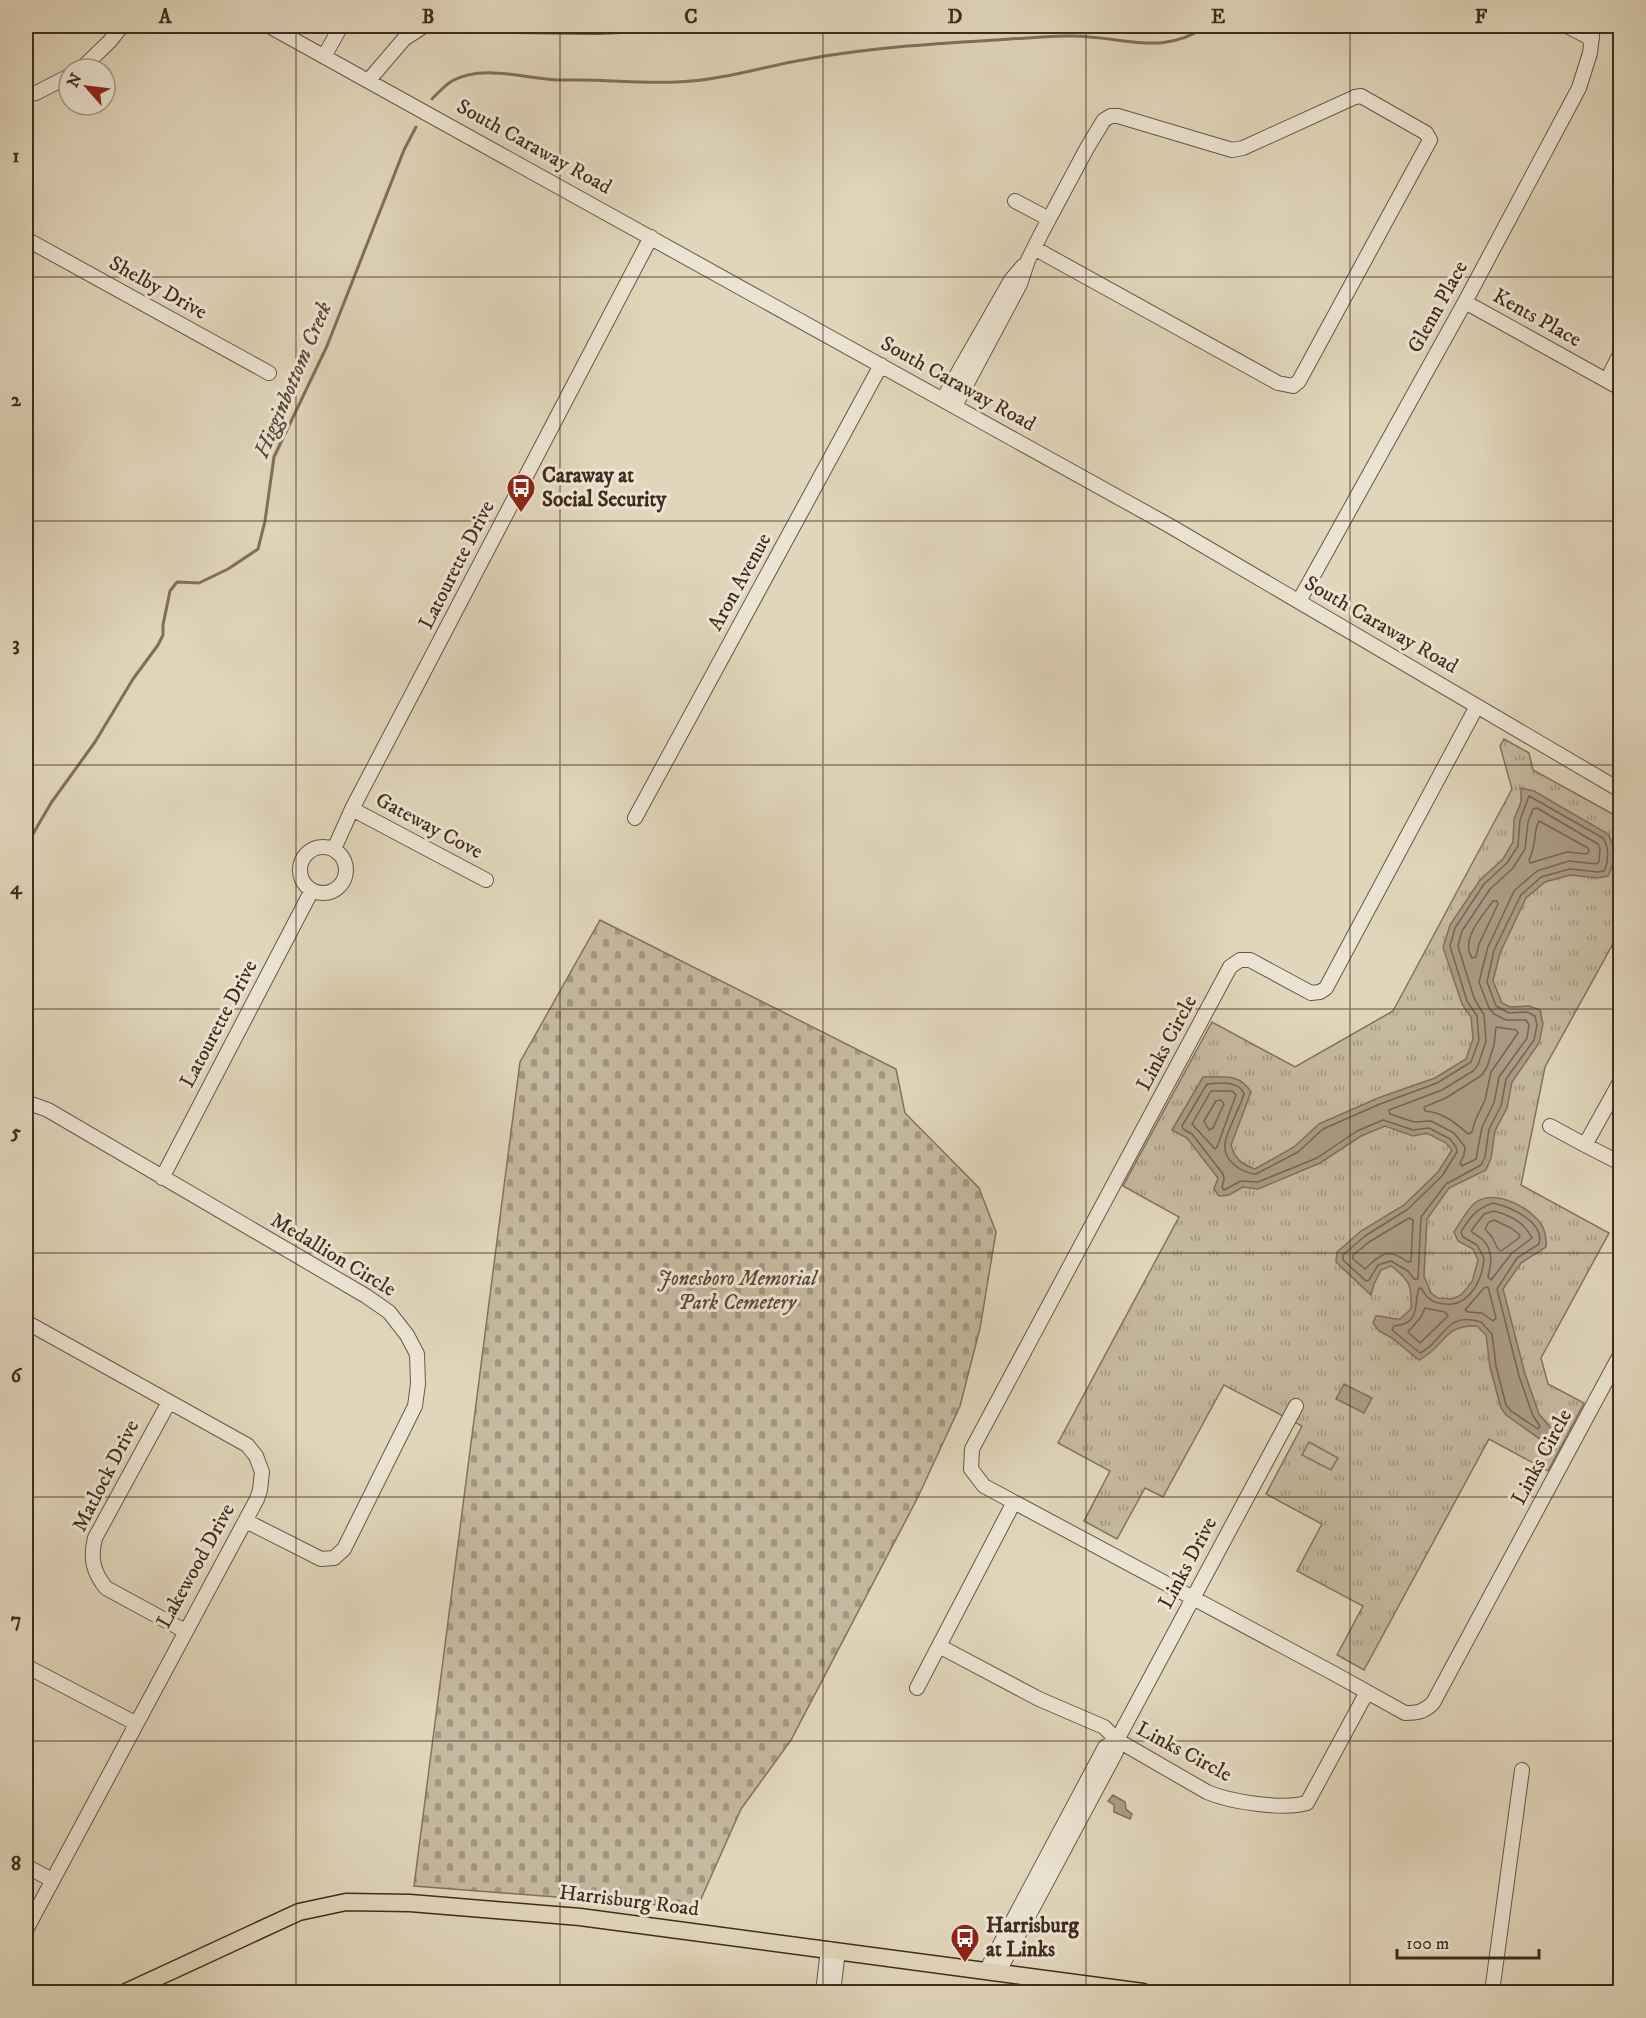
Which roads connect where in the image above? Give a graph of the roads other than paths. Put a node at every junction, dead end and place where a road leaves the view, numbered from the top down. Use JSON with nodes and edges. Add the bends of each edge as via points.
{"nodes":[{"id":1,"x":122,"y":26,"type":"edge"},
{"id":2,"x":269,"y":26,"type":"edge"},
{"id":3,"x":341,"y":26,"type":"edge"},
{"id":4,"x":424,"y":26,"type":"edge"},
{"id":5,"x":513,"y":26,"type":"edge"},
{"id":6,"x":621,"y":26,"type":"edge"},
{"id":7,"x":1567,"y":26,"type":"edge"},
{"id":8,"x":1593,"y":32,"type":"edge"},
{"id":9,"x":325,"y":55,"type":"junction"},
{"id":10,"x":94,"y":57,"type":"edge"},
{"id":11,"x":369,"y":80,"type":"junction"},
{"id":12,"x":57,"y":82,"type":"edge"},
{"id":13,"x":26,"y":95,"type":"edge"},
{"id":14,"x":1015,"y":201,"type":"dead end"},
{"id":15,"x":1049,"y":219,"type":"junction"},
{"id":16,"x":651,"y":237,"type":"junction"},
{"id":17,"x":26,"y":239,"type":"edge"},
{"id":18,"x":1031,"y":254,"type":"junction"},
{"id":19,"x":1465,"y":302,"type":"junction"},
{"id":20,"x":1620,"y":354,"type":"edge"},
{"id":21,"x":882,"y":365,"type":"junction"},
{"id":22,"x":269,"y":373,"type":"dead end"},
{"id":23,"x":1607,"y":380,"type":"junction"},
{"id":24,"x":1620,"y":388,"type":"edge"},
{"id":25,"x":949,"y":403,"type":"junction"},
{"id":26,"x":1299,"y":601,"type":"junction"},
{"id":27,"x":1477,"y":706,"type":"junction"},
{"id":28,"x":1620,"y":790,"type":"edge"},
{"id":29,"x":352,"y":809,"type":"junction"},
{"id":30,"x":635,"y":818,"type":"dead end"},
{"id":31,"x":334,"y":849,"type":"junction"},
{"id":32,"x":486,"y":880,"type":"dead end"},
{"id":33,"x":312,"y":890,"type":"junction"},
{"id":34,"x":1620,"y":1082,"type":"edge"},
{"id":35,"x":26,"y":1102,"type":"edge"},
{"id":36,"x":1550,"y":1126,"type":"dead end"},
{"id":37,"x":1586,"y":1145,"type":"junction"},
{"id":38,"x":1620,"y":1163,"type":"edge"},
{"id":39,"x":162,"y":1178,"type":"junction"},
{"id":40,"x":26,"y":1322,"type":"edge"},
{"id":41,"x":1620,"y":1355,"type":"edge"},
{"id":42,"x":169,"y":1402,"type":"junction"},
{"id":43,"x":1296,"y":1406,"type":"dead end"},
{"id":44,"x":1014,"y":1502,"type":"junction"},
{"id":45,"x":246,"y":1521,"type":"junction"},
{"id":46,"x":1194,"y":1598,"type":"junction"},
{"id":47,"x":184,"y":1631,"type":"junction"},
{"id":48,"x":939,"y":1646,"type":"junction"},
{"id":49,"x":26,"y":1666,"type":"edge"},
{"id":50,"x":917,"y":1688,"type":"dead end"},
{"id":51,"x":1367,"y":1692,"type":"junction"},
{"id":52,"x":135,"y":1723,"type":"junction"},
{"id":53,"x":1117,"y":1740,"type":"junction"},
{"id":54,"x":1522,"y":1770,"type":"dead end"},
{"id":55,"x":26,"y":1866,"type":"edge"},
{"id":56,"x":52,"y":1880,"type":"junction"},
{"id":57,"x":26,"y":1930,"type":"edge"},
{"id":58,"x":833,"y":1950,"type":"junction"},
{"id":59,"x":992,"y":1972,"type":"junction"},
{"id":60,"x":126,"y":1992,"type":"edge"},
{"id":61,"x":823,"y":1992,"type":"edge"},
{"id":62,"x":832,"y":1992,"type":"edge"},
{"id":63,"x":1143,"y":1992,"type":"edge"},
{"id":64,"x":1492,"y":1992,"type":"edge"}],
"edges":[{"from":1,"to":10,"type":"street"},
{"from":2,"to":9,"type":"street","name":"South Caraway Road"},
{"from":3,"to":9,"type":"street"},
{"from":4,"to":11,"type":"street","via":[[404,39]]},
{"from":5,"to":6,"type":"street"},
{"from":7,"to":8,"type":"street"},
{"from":8,"to":19,"type":"street","name":"Glenn Place","via":[[1579,88]]},
{"from":9,"to":11,"type":"street","name":"South Caraway Road"},
{"from":11,"to":16,"type":"street","name":"South Caraway Road"},
{"from":12,"to":13,"type":"street"},
{"from":14,"to":15,"type":"street"},
{"from":15,"to":18,"type":"street"},
{"from":15,"to":18,"type":"street","via":[[1104,120],[1111,116],[1232,150],[1361,96],[1426,133],[1430,140],[1293,386],[1278,383]]},
{"from":16,"to":21,"type":"street","name":"South Caraway Road"},
{"from":16,"to":29,"type":"street","name":"Latourette Drive"},
{"from":17,"to":22,"type":"street","name":"Shelby Drive"},
{"from":18,"to":25,"type":"street","via":[[1011,280]]},
{"from":19,"to":23,"type":"street","name":"Kents Place"},
{"from":19,"to":26,"type":"street","name":"Glenn Place"},
{"from":20,"to":23,"type":"street"},
{"from":21,"to":25,"type":"street","name":"South Caraway Road"},
{"from":21,"to":30,"type":"street","name":"Aron Avenue"},
{"from":23,"to":24,"type":"street","name":"Kents Place"},
{"from":25,"to":26,"type":"street","name":"South Caraway Road"},
{"from":26,"to":27,"type":"street","name":"South Caraway Road"},
{"from":27,"to":28,"type":"street","name":"South Caraway Road"},
{"from":27,"to":44,"type":"street","name":"Links Circle","via":[[1326,988],[1311,993],[1250,960],[1240,960],[1230,967],[972,1449],[972,1469],[977,1479]]},
{"from":29,"to":31,"type":"street","name":"Latourette Drive"},
{"from":29,"to":32,"type":"street","name":"Gateway Cove"},
{"from":31,"to":33,"type":"street","via":[[345,861],[345,877],[328,892]]},
{"from":31,"to":33,"type":"street","via":[[318,847],[301,862],[301,878]]},
{"from":33,"to":39,"type":"street","name":"Latourette Drive"},
{"from":34,"to":37,"type":"street"},
{"from":35,"to":39,"type":"street","name":"Medallion Circle","via":[[48,1110]]},
{"from":36,"to":37,"type":"street"},
{"from":37,"to":38,"type":"street"},
{"from":39,"to":45,"type":"street","name":"Medallion Circle","via":[[366,1296],[389,1312],[417,1354],[415,1406],[344,1549],[334,1558],[321,1559]]},
{"from":40,"to":42,"type":"street","name":"Lakewood Drive"},
{"from":41,"to":51,"type":"street","name":"Links Circle","via":[[1432,1703],[1423,1711],[1405,1713]]},
{"from":42,"to":45,"type":"street","name":"Lakewood Drive","via":[[247,1445],[256,1456],[262,1481]]},
{"from":42,"to":47,"type":"street","name":"Matlock Drive","via":[[95,1538],[92,1563],[106,1588]]},
{"from":43,"to":46,"type":"street","name":"Links Drive"},
{"from":44,"to":46,"type":"street","name":"Links Circle"},
{"from":44,"to":48,"type":"street"},
{"from":45,"to":47,"type":"street","name":"Lakewood Drive"},
{"from":46,"to":51,"type":"street","name":"Links Circle"},
{"from":46,"to":53,"type":"street","name":"Links Drive"},
{"from":47,"to":52,"type":"street","name":"Lakewood Drive"},
{"from":48,"to":50,"type":"street"},
{"from":48,"to":53,"type":"street","name":"Links Circle","via":[[1040,1699],[1104,1727]]},
{"from":49,"to":52,"type":"street"},
{"from":51,"to":53,"type":"street","name":"Links Circle","via":[[1307,1803],[1299,1806],[1221,1798]]},
{"from":52,"to":56,"type":"street","name":"Lakewood Drive"},
{"from":53,"to":59,"type":"street","name":"Links Drive","via":[[1116,1752]]},
{"from":54,"to":64,"type":"street"},
{"from":55,"to":56,"type":"street"},
{"from":56,"to":57,"type":"street","name":"Lakewood Drive"},
{"from":58,"to":59,"type":"main road","name":"Harrisburg Road"},
{"from":58,"to":60,"type":"main road","name":"Harrisburg Road","via":[[580,1917],[410,1903],[346,1902],[299,1912]]},
{"from":58,"to":61,"type":"street"},
{"from":58,"to":62,"type":"street"},
{"from":59,"to":63,"type":"main road","name":"Harrisburg Road"}]}
